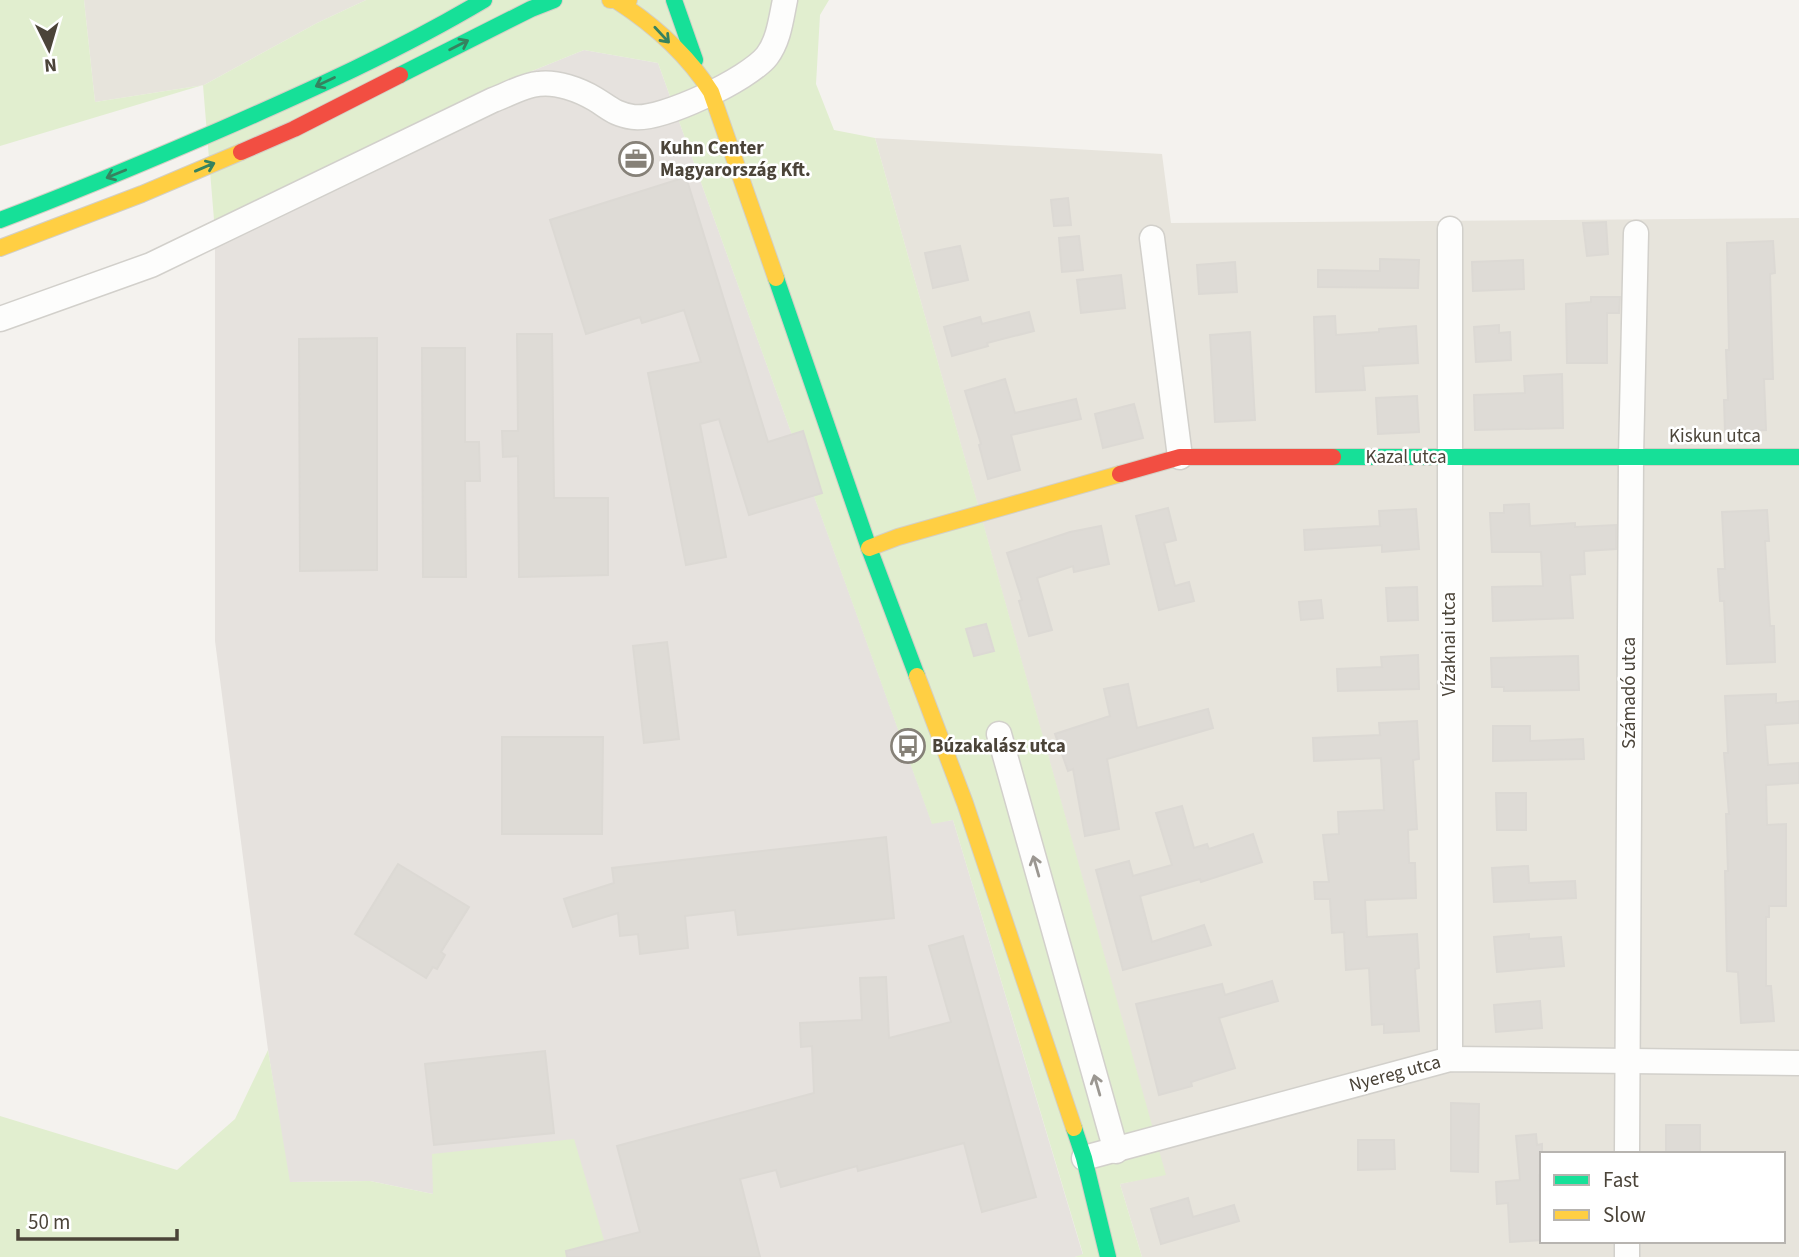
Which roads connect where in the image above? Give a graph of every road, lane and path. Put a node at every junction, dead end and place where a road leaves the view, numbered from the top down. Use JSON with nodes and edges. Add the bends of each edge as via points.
{"nodes":[{"id":1,"x":484,"y":0,"type":"edge"},
{"id":2,"x":554,"y":0,"type":"edge"},
{"id":3,"x":610,"y":0,"type":"edge"},
{"id":4,"x":629,"y":0,"type":"edge"},
{"id":5,"x":674,"y":0,"type":"edge"},
{"id":6,"x":785,"y":0,"type":"edge"},
{"id":7,"x":617,"y":1,"type":"edge"},
{"id":8,"x":706,"y":84,"type":"junction"},
{"id":9,"x":0,"y":220,"type":"edge"},
{"id":10,"x":1450,"y":229,"type":"dead end"},
{"id":11,"x":1636,"y":233,"type":"dead end"},
{"id":12,"x":1152,"y":238,"type":"dead end"},
{"id":13,"x":0,"y":248,"type":"edge"},
{"id":14,"x":0,"y":318,"type":"edge"},
{"id":15,"x":1180,"y":457,"type":"junction"},
{"id":16,"x":1449,"y":457,"type":"junction"},
{"id":17,"x":1631,"y":457,"type":"junction"},
{"id":18,"x":1799,"y":457,"type":"edge"},
{"id":19,"x":869,"y":548,"type":"junction"},
{"id":20,"x":999,"y":734,"type":"dead end"},
{"id":21,"x":1450,"y":1059,"type":"junction"},
{"id":22,"x":1626,"y":1062,"type":"junction"},
{"id":23,"x":1799,"y":1063,"type":"edge"},
{"id":24,"x":1115,"y":1151,"type":"junction"},
{"id":25,"x":1626,"y":1152,"type":"edge"},
{"id":26,"x":1084,"y":1158,"type":"junction"},
{"id":27,"x":1108,"y":1257,"type":"edge"}],
"edges":[{"from":1,"to":9,"type":"street","one_way":true,"via":[[280,104]]},
{"from":13,"to":2,"type":"street","one_way":true,"via":[[294,129]]},
{"from":3,"to":7,"type":"street"},
{"from":4,"to":7,"type":"street"},
{"from":5,"to":8,"type":"street"},
{"from":6,"to":8,"type":"street","via":[[779,33],[767,55],[750,72]]},
{"from":7,"to":8,"type":"street","one_way":true,"via":[[652,24]]},
{"from":8,"to":14,"type":"street","via":[[661,114],[636,118],[613,113],[595,99],[566,87],[538,83],[493,100],[151,265]]},
{"from":8,"to":19,"type":"street"},
{"from":10,"to":16,"type":"street","name":"Vízaknai utca"},
{"from":11,"to":17,"type":"street","name":"Számadó utca"},
{"from":12,"to":15,"type":"street"},
{"from":15,"to":16,"type":"street","name":"Kazal utca"},
{"from":15,"to":19,"type":"street","name":"Kazal utca"},
{"from":16,"to":17,"type":"street","name":"Kazal utca"},
{"from":16,"to":21,"type":"street","name":"Vízaknai utca"},
{"from":17,"to":18,"type":"street","name":"Kiskun utca"},
{"from":17,"to":22,"type":"street","name":"Számadó utca"},
{"from":19,"to":26,"type":"street","via":[[965,803]]},
{"from":24,"to":20,"type":"street","one_way":true},
{"from":21,"to":22,"type":"street","name":"Nyereg utca"},
{"from":21,"to":24,"type":"street","name":"Nyereg utca"},
{"from":22,"to":23,"type":"street","name":"Nyereg utca"},
{"from":22,"to":25,"type":"street","name":"Számadó utca"},
{"from":24,"to":26,"type":"street","name":"Nyereg utca"},
{"from":26,"to":27,"type":"street"}]}
